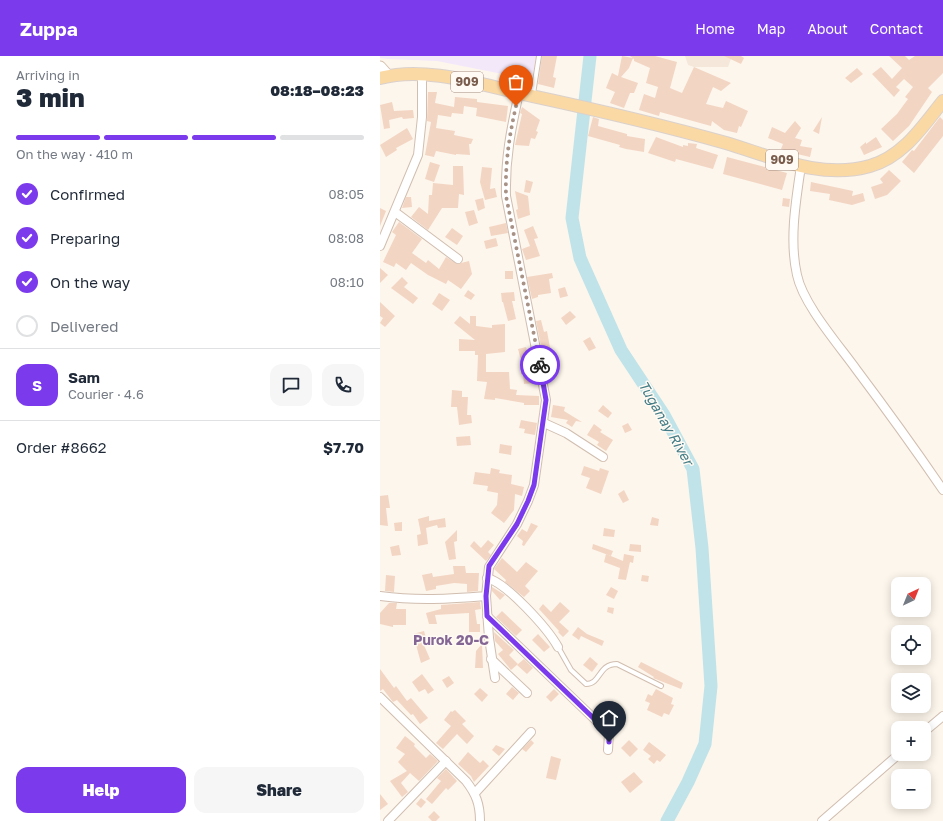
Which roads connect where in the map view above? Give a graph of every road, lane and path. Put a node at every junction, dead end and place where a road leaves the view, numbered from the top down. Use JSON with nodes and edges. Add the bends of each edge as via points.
{"nodes":[{"id":1,"x":539,"y":56,"type":"edge"},
{"id":2,"x":380,"y":67,"type":"edge"},
{"id":3,"x":422,"y":74,"type":"junction"},
{"id":4,"x":384,"y":77,"type":"edge"},
{"id":5,"x":519,"y":93,"type":"junction"},
{"id":6,"x":532,"y":96,"type":"junction"},
{"id":7,"x":943,"y":101,"type":"edge"},
{"id":8,"x":801,"y":166,"type":"junction"},
{"id":9,"x":395,"y":212,"type":"junction"},
{"id":10,"x":380,"y":246,"type":"edge"},
{"id":11,"x":458,"y":259,"type":"dead end"},
{"id":12,"x":544,"y":423,"type":"junction"},
{"id":13,"x":603,"y":457,"type":"dead end"},
{"id":14,"x":943,"y":490,"type":"edge"},
{"id":15,"x":487,"y":578,"type":"junction"},
{"id":16,"x":380,"y":596,"type":"edge"},
{"id":17,"x":486,"y":596,"type":"junction"},
{"id":18,"x":487,"y":616,"type":"junction"},
{"id":19,"x":558,"y":647,"type":"joint"},
{"id":20,"x":491,"y":659,"type":"junction"},
{"id":21,"x":495,"y":678,"type":"dead end"},
{"id":22,"x":660,"y":686,"type":"dead end"},
{"id":23,"x":527,"y":693,"type":"dead end"},
{"id":24,"x":380,"y":697,"type":"edge"},
{"id":25,"x":943,"y":716,"type":"edge"},
{"id":26,"x":931,"y":726,"type":"edge"},
{"id":27,"x":531,"y":732,"type":"dead end"},
{"id":28,"x":608,"y":750,"type":"dead end"},
{"id":29,"x":446,"y":761,"type":"junction"},
{"id":30,"x":891,"y":761,"type":"edge"},
{"id":31,"x":475,"y":793,"type":"junction"},
{"id":32,"x":388,"y":821,"type":"edge"},
{"id":33,"x":480,"y":821,"type":"edge"},
{"id":34,"x":822,"y":821,"type":"edge"}],
"edges":[{"from":1,"to":6,"type":"lane"},
{"from":2,"to":4,"type":"main road"},
{"from":3,"to":4,"type":"main road","number":"909"},
{"from":3,"to":5,"type":"main road","number":"909","via":[[444,76]]},
{"from":3,"to":9,"type":"street","via":[[422,117],[418,155]]},
{"from":5,"to":6,"type":"main road","number":"909"},
{"from":5,"to":12,"type":"street","via":[[508,145],[505,170],[506,196],[545,388]]},
{"from":6,"to":8,"type":"main road","number":"909","via":[[704,137]]},
{"from":7,"to":8,"type":"main road","number":"909","via":[[909,142],[889,158],[871,166],[846,172],[821,171]]},
{"from":8,"to":14,"type":"street","via":[[794,232],[797,276],[821,320]]},
{"from":9,"to":10,"type":"street"},
{"from":9,"to":11,"type":"street"},
{"from":12,"to":13,"type":"street","via":[[566,433]]},
{"from":12,"to":15,"type":"street","via":[[534,485],[507,539],[489,566]]},
{"from":15,"to":17,"type":"street"},
{"from":15,"to":19,"type":"street","via":[[503,585],[548,631]]},
{"from":16,"to":17,"type":"street","via":[[404,600]]},
{"from":17,"to":18,"type":"street"},
{"from":18,"to":20,"type":"street"},
{"from":18,"to":28,"type":"street","via":[[609,733]]},
{"from":19,"to":22,"type":"lane","via":[[571,670],[586,684],[594,681],[604,667],[617,664]]},
{"from":20,"to":21,"type":"street"},
{"from":20,"to":23,"type":"street"},
{"from":24,"to":29,"type":"street"},
{"from":25,"to":26,"type":"street"},
{"from":27,"to":31,"type":"street"},
{"from":29,"to":31,"type":"street"},
{"from":29,"to":32,"type":"street"},
{"from":30,"to":34,"type":"street"},
{"from":31,"to":33,"type":"street","via":[[479,803]]}]}
